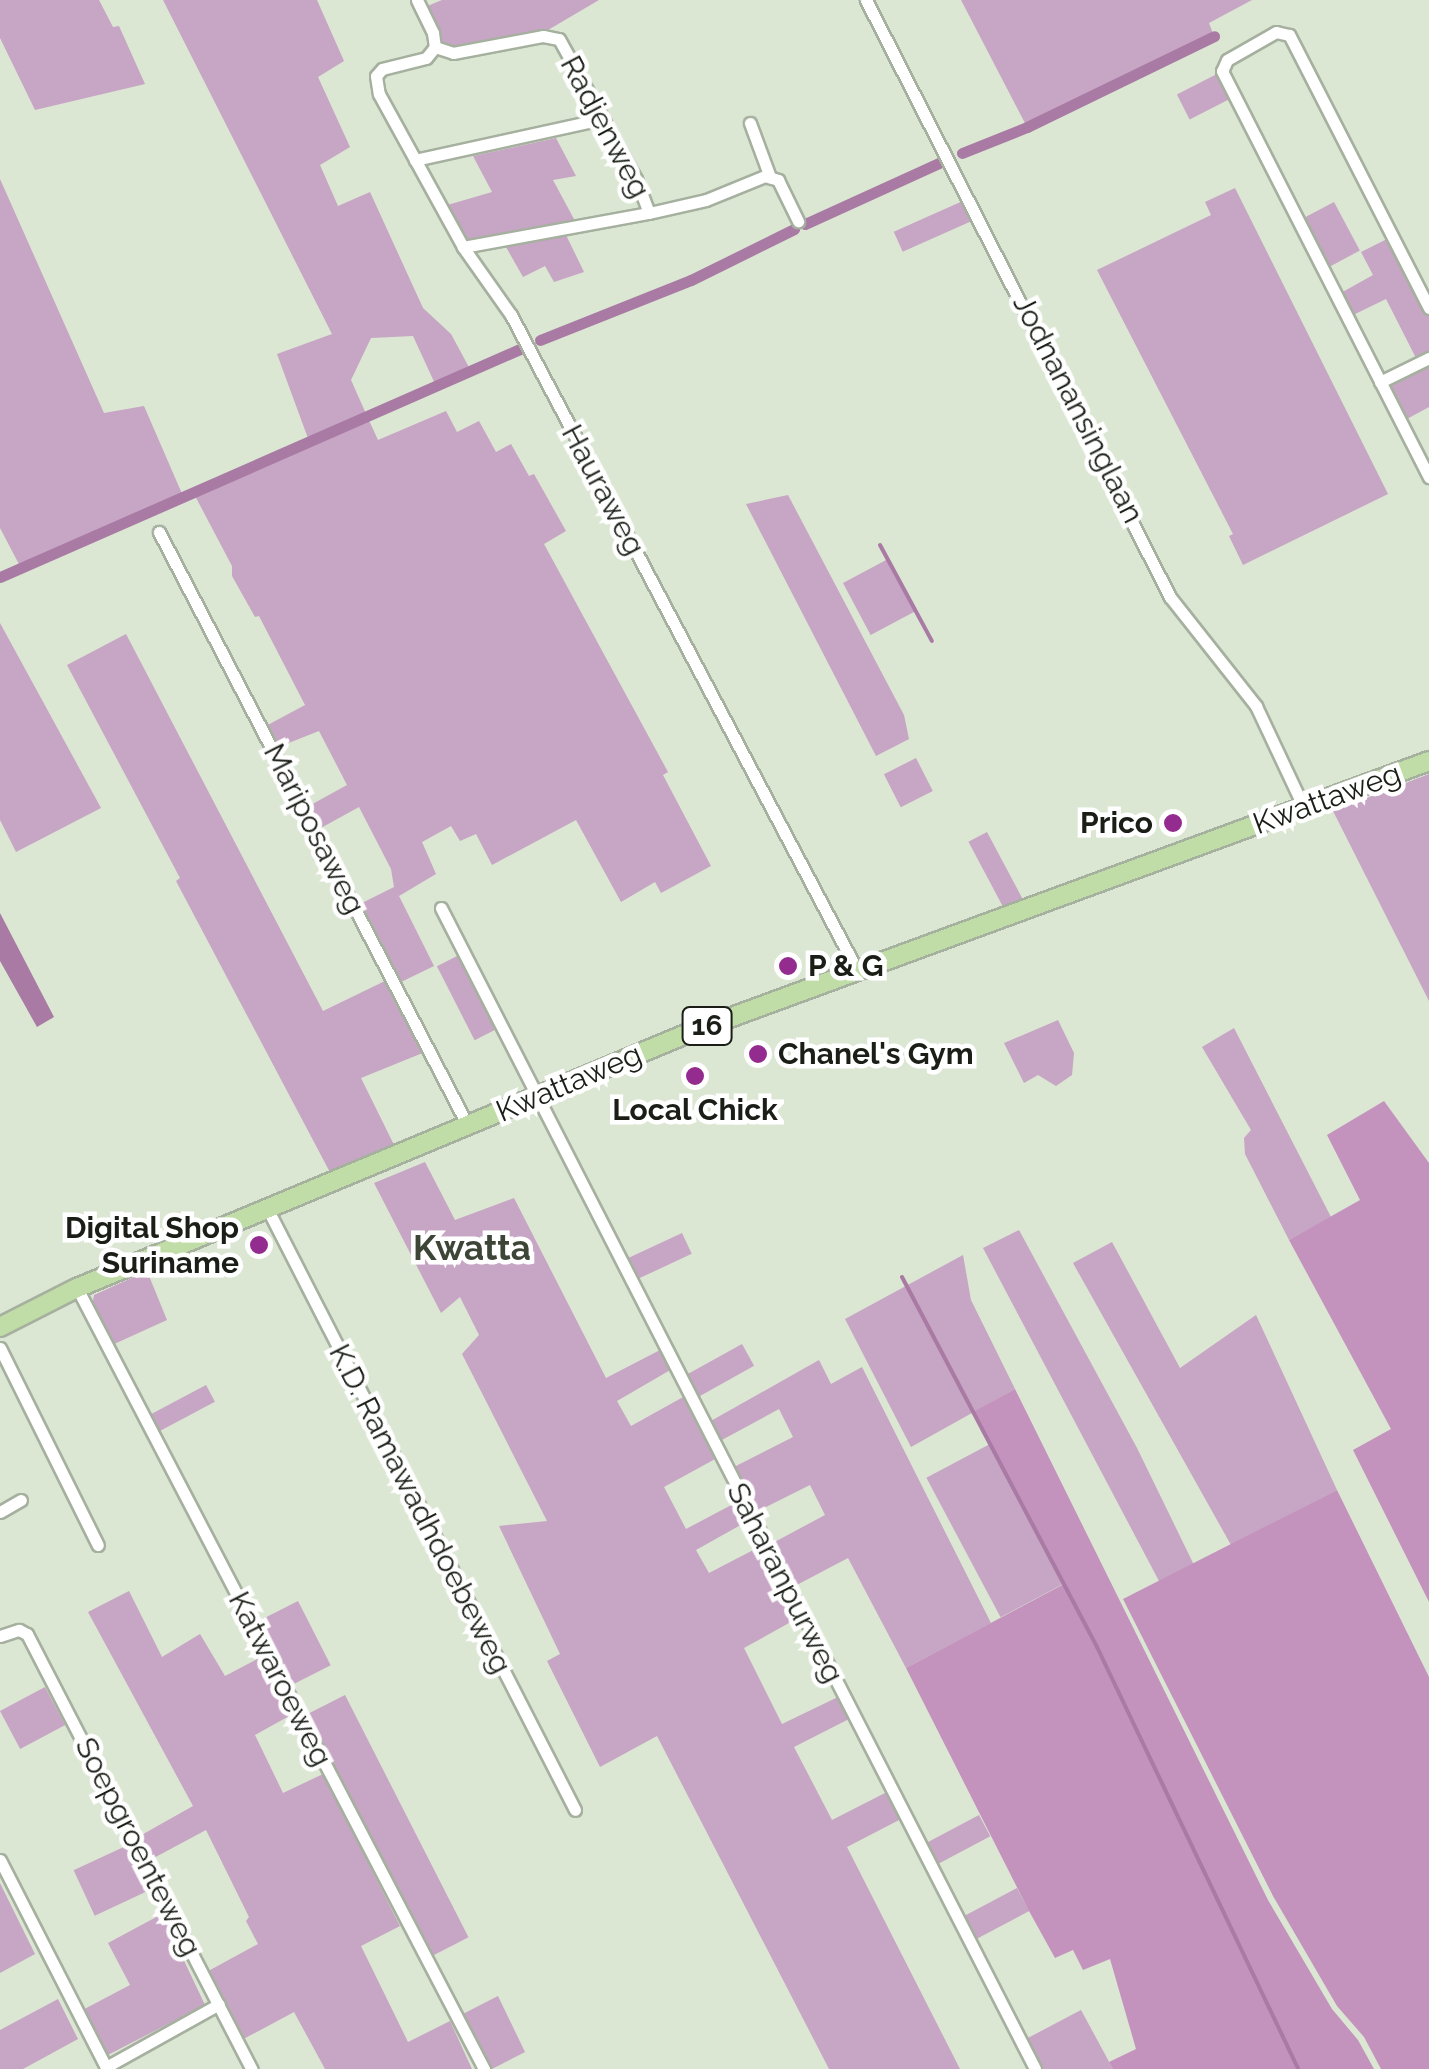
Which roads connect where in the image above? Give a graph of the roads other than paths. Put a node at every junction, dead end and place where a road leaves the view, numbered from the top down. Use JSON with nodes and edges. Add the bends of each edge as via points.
{"nodes":[{"id":1,"x":417,"y":0,"type":"edge"},
{"id":2,"x":866,"y":0,"type":"edge"},
{"id":3,"x":434,"y":48,"type":"junction"},
{"id":4,"x":602,"y":119,"type":"junction"},
{"id":5,"x":750,"y":123,"type":"dead end"},
{"id":6,"x":415,"y":160,"type":"junction"},
{"id":7,"x":770,"y":177,"type":"junction"},
{"id":8,"x":649,"y":213,"type":"junction"},
{"id":9,"x":798,"y":221,"type":"dead end"},
{"id":10,"x":463,"y":246,"type":"junction"},
{"id":11,"x":1429,"y":308,"type":"edge"},
{"id":12,"x":1429,"y":358,"type":"edge"},
{"id":13,"x":1380,"y":382,"type":"junction"},
{"id":14,"x":1429,"y":477,"type":"edge"},
{"id":15,"x":159,"y":532,"type":"dead end"},
{"id":16,"x":1429,"y":761,"type":"edge"},
{"id":17,"x":1304,"y":808,"type":"junction"},
{"id":18,"x":442,"y":908,"type":"dead end"},
{"id":19,"x":857,"y":970,"type":"junction"},
{"id":20,"x":538,"y":1096,"type":"junction"},
{"id":21,"x":468,"y":1126,"type":"junction"},
{"id":22,"x":267,"y":1208,"type":"junction"},
{"id":23,"x":77,"y":1288,"type":"junction"},
{"id":24,"x":0,"y":1327,"type":"edge"},
{"id":25,"x":0,"y":1348,"type":"edge"},
{"id":26,"x":21,"y":1500,"type":"dead end"},
{"id":27,"x":0,"y":1512,"type":"edge"},
{"id":28,"x":98,"y":1545,"type":"dead end"},
{"id":29,"x":0,"y":1636,"type":"edge"},
{"id":30,"x":575,"y":1810,"type":"dead end"},
{"id":31,"x":0,"y":1860,"type":"edge"},
{"id":32,"x":219,"y":2004,"type":"junction"},
{"id":33,"x":106,"y":2068,"type":"edge"},
{"id":34,"x":252,"y":2069,"type":"edge"},
{"id":35,"x":484,"y":2069,"type":"edge"},
{"id":36,"x":1035,"y":2069,"type":"edge"}],
"edges":[{"from":1,"to":3,"type":"street"},
{"from":2,"to":17,"type":"street","name":"Jodnanansinglaan","via":[[1170,597],[1256,706]]},
{"from":3,"to":4,"type":"street","name":"Radjenweg","via":[[454,53],[552,36]]},
{"from":3,"to":6,"type":"street","name":"Hauraweg","via":[[426,58],[391,64],[376,76]]},
{"from":4,"to":6,"type":"street"},
{"from":4,"to":8,"type":"street","name":"Radjenweg"},
{"from":5,"to":7,"type":"street"},
{"from":6,"to":10,"type":"street","name":"Hauraweg"},
{"from":7,"to":8,"type":"street"},
{"from":7,"to":9,"type":"street","via":[[778,180]]},
{"from":8,"to":10,"type":"street","name":"Radjenweg"},
{"from":10,"to":19,"type":"street","name":"Hauraweg","via":[[511,315]]},
{"from":11,"to":13,"type":"street","via":[[1290,35],[1276,32],[1228,60],[1222,71]]},
{"from":12,"to":13,"type":"street"},
{"from":13,"to":14,"type":"street"},
{"from":15,"to":21,"type":"street","name":"Mariposaweg"},
{"from":16,"to":17,"type":"main road","name":"Kwattaweg","number":"16"},
{"from":17,"to":19,"type":"main road","name":"Kwattaweg","number":"16"},
{"from":18,"to":20,"type":"street","name":"Saharanpurweg"},
{"from":19,"to":20,"type":"main road","name":"Kwattaweg","number":"16"},
{"from":20,"to":21,"type":"main road","name":"Kwattaweg","number":"16"},
{"from":20,"to":36,"type":"street","name":"Saharanpurweg"},
{"from":21,"to":22,"type":"main road","name":"Kwattaweg","number":"16"},
{"from":22,"to":23,"type":"main road","name":"Kwattaweg","number":"16"},
{"from":22,"to":30,"type":"street","name":"K.D. Ramawadhdoebeweg"},
{"from":23,"to":24,"type":"main road","name":"Kwattaweg","number":"16"},
{"from":23,"to":35,"type":"street","name":"Katwaroeweg"},
{"from":25,"to":28,"type":"street"},
{"from":26,"to":27,"type":"street"},
{"from":29,"to":32,"type":"street","name":"Soepgroenteweg","via":[[26,1634]]},
{"from":31,"to":33,"type":"street"},
{"from":32,"to":33,"type":"street"},
{"from":32,"to":34,"type":"street","name":"Soepgroenteweg"}]}
